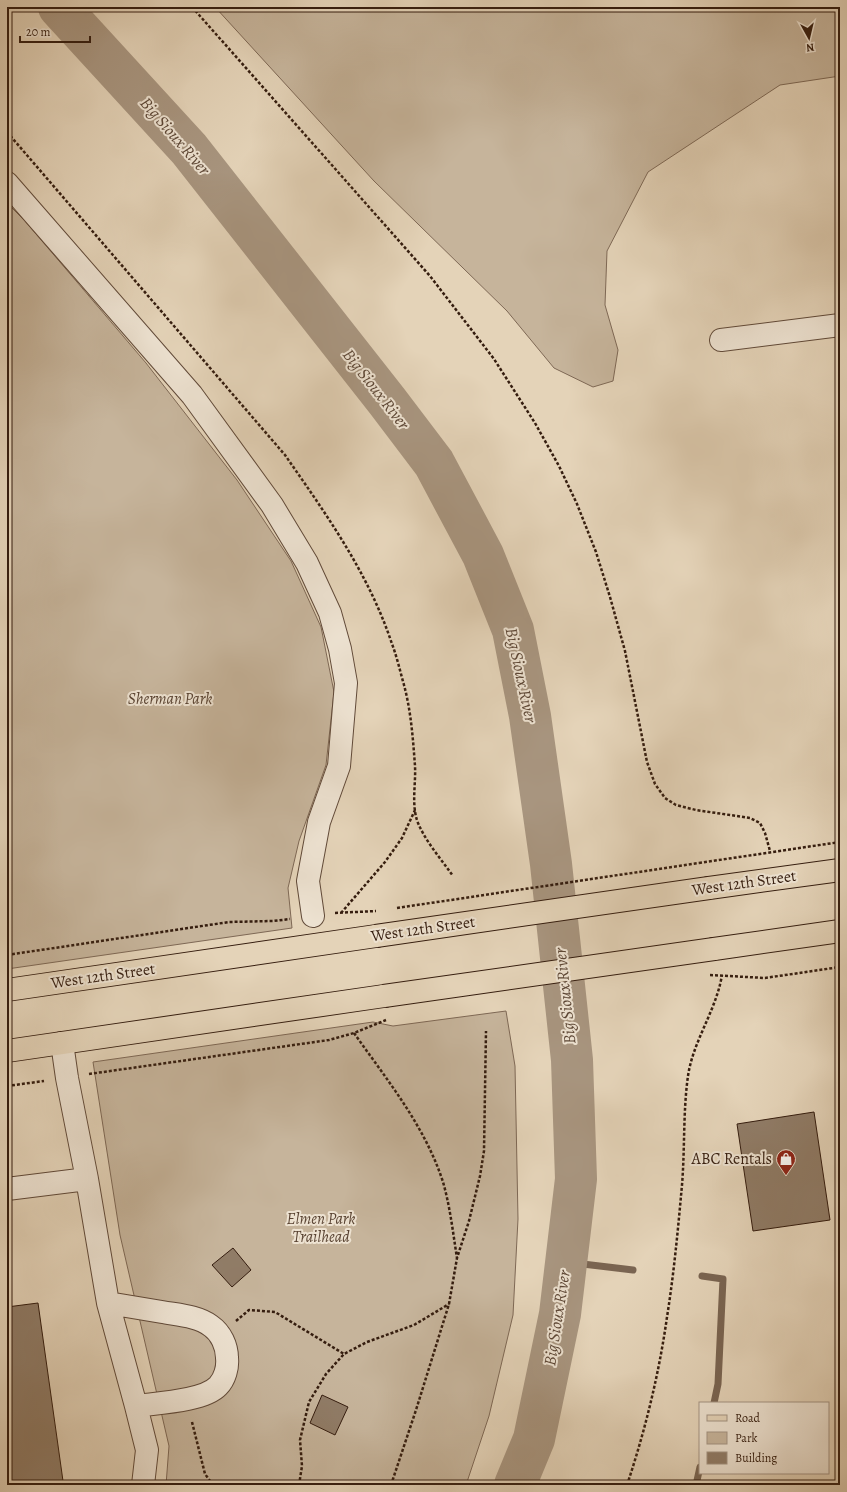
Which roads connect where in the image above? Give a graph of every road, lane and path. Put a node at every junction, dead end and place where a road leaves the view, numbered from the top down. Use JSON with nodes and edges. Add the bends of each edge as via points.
{"nodes":[{"id":1,"x":192,"y":7,"type":"edge"},
{"id":2,"x":7,"y":183,"type":"edge"},
{"id":3,"x":840,"y":325,"type":"edge"},
{"id":4,"x":721,"y":340,"type":"dead end"},
{"id":5,"x":840,"y":842,"type":"edge"},
{"id":6,"x":770,"y":852,"type":"junction"},
{"id":7,"x":840,"y":870,"type":"edge"},
{"id":8,"x":453,"y":876,"type":"dead end"},
{"id":9,"x":392,"y":908,"type":"dead end"},
{"id":10,"x":376,"y":911,"type":"dead end"},
{"id":11,"x":341,"y":913,"type":"junction"},
{"id":12,"x":313,"y":916,"type":"junction"},
{"id":13,"x":840,"y":931,"type":"edge"},
{"id":14,"x":7,"y":955,"type":"edge"},
{"id":15,"x":840,"y":967,"type":"edge"},
{"id":16,"x":710,"y":975,"type":"dead end"},
{"id":17,"x":722,"y":975,"type":"junction"},
{"id":18,"x":7,"y":990,"type":"edge"},
{"id":19,"x":386,"y":1020,"type":"dead end"},
{"id":20,"x":486,"y":1031,"type":"dead end"},
{"id":21,"x":354,"y":1033,"type":"junction"},
{"id":22,"x":62,"y":1042,"type":"junction"},
{"id":23,"x":7,"y":1051,"type":"edge"},
{"id":24,"x":67,"y":1078,"type":"junction"},
{"id":25,"x":7,"y":1086,"type":"edge"},
{"id":26,"x":87,"y":1179,"type":"junction"},
{"id":27,"x":7,"y":1189,"type":"edge"},
{"id":28,"x":457,"y":1258,"type":"junction"},
{"id":29,"x":108,"y":1303,"type":"junction"},
{"id":30,"x":449,"y":1304,"type":"junction"},
{"id":31,"x":220,"y":1335,"type":"junction"},
{"id":32,"x":344,"y":1354,"type":"junction"},
{"id":33,"x":187,"y":1399,"type":"junction"},
{"id":34,"x":136,"y":1406,"type":"junction"},
{"id":35,"x":143,"y":1485,"type":"edge"},
{"id":36,"x":213,"y":1485,"type":"edge"},
{"id":37,"x":299,"y":1485,"type":"edge"},
{"id":38,"x":391,"y":1485,"type":"edge"},
{"id":39,"x":627,"y":1485,"type":"edge"}],
"edges":[{"from":1,"to":6,"type":"path","via":[[430,276],[494,359],[535,422],[577,504],[596,552],[625,651],[655,784],[665,798],[676,806],[750,818],[760,823]]},
{"from":2,"to":12,"type":"lane","via":[[192,395],[272,505],[307,563],[330,612],[346,683],[338,766],[319,822],[308,881]]},
{"from":3,"to":4,"type":"lane"},
{"from":5,"to":6,"type":"path"},
{"from":6,"to":9,"type":"path","bridge":true},
{"from":7,"to":18,"type":"main road","name":"West 12th Street","bridge":true},
{"from":8,"to":11,"type":"path","via":[[428,840],[418,822],[415,810],[402,838],[385,862]]},
{"from":10,"to":11,"type":"path"},
{"from":11,"to":12,"type":"path"},
{"from":12,"to":14,"type":"path","via":[[273,921],[229,922]]},
{"from":13,"to":22,"type":"main road","bridge":true},
{"from":15,"to":17,"type":"path","via":[[765,978]]},
{"from":16,"to":17,"type":"path"},
{"from":17,"to":39,"type":"path","via":[[716,1000],[688,1075],[682,1178],[667,1318],[654,1390]]},
{"from":19,"to":21,"type":"path"},
{"from":20,"to":28,"type":"path","via":[[484,1151],[469,1221]]},
{"from":21,"to":24,"type":"path","via":[[329,1040]]},
{"from":21,"to":28,"type":"path","via":[[415,1119],[433,1155],[443,1183]]},
{"from":22,"to":23,"type":"main road"},
{"from":22,"to":24,"type":"lane"},
{"from":24,"to":25,"type":"path"},
{"from":24,"to":26,"type":"lane"},
{"from":26,"to":27,"type":"lane"},
{"from":26,"to":29,"type":"lane"},
{"from":28,"to":30,"type":"path"},
{"from":29,"to":31,"type":"lane","via":[[192,1318],[211,1326]]},
{"from":29,"to":34,"type":"lane"},
{"from":30,"to":32,"type":"path","via":[[414,1325],[367,1342]]},
{"from":30,"to":38,"type":"path"},
{"from":31,"to":32,"type":"path","via":[[249,1310],[275,1312]]},
{"from":31,"to":33,"type":"lane","via":[[227,1350],[225,1375],[219,1386],[209,1393]]},
{"from":32,"to":37,"type":"path","via":[[326,1374],[309,1402],[300,1440],[302,1466]]},
{"from":33,"to":34,"type":"lane"},
{"from":33,"to":36,"type":"path","via":[[205,1474]]},
{"from":34,"to":35,"type":"lane","via":[[147,1450]]}]}
